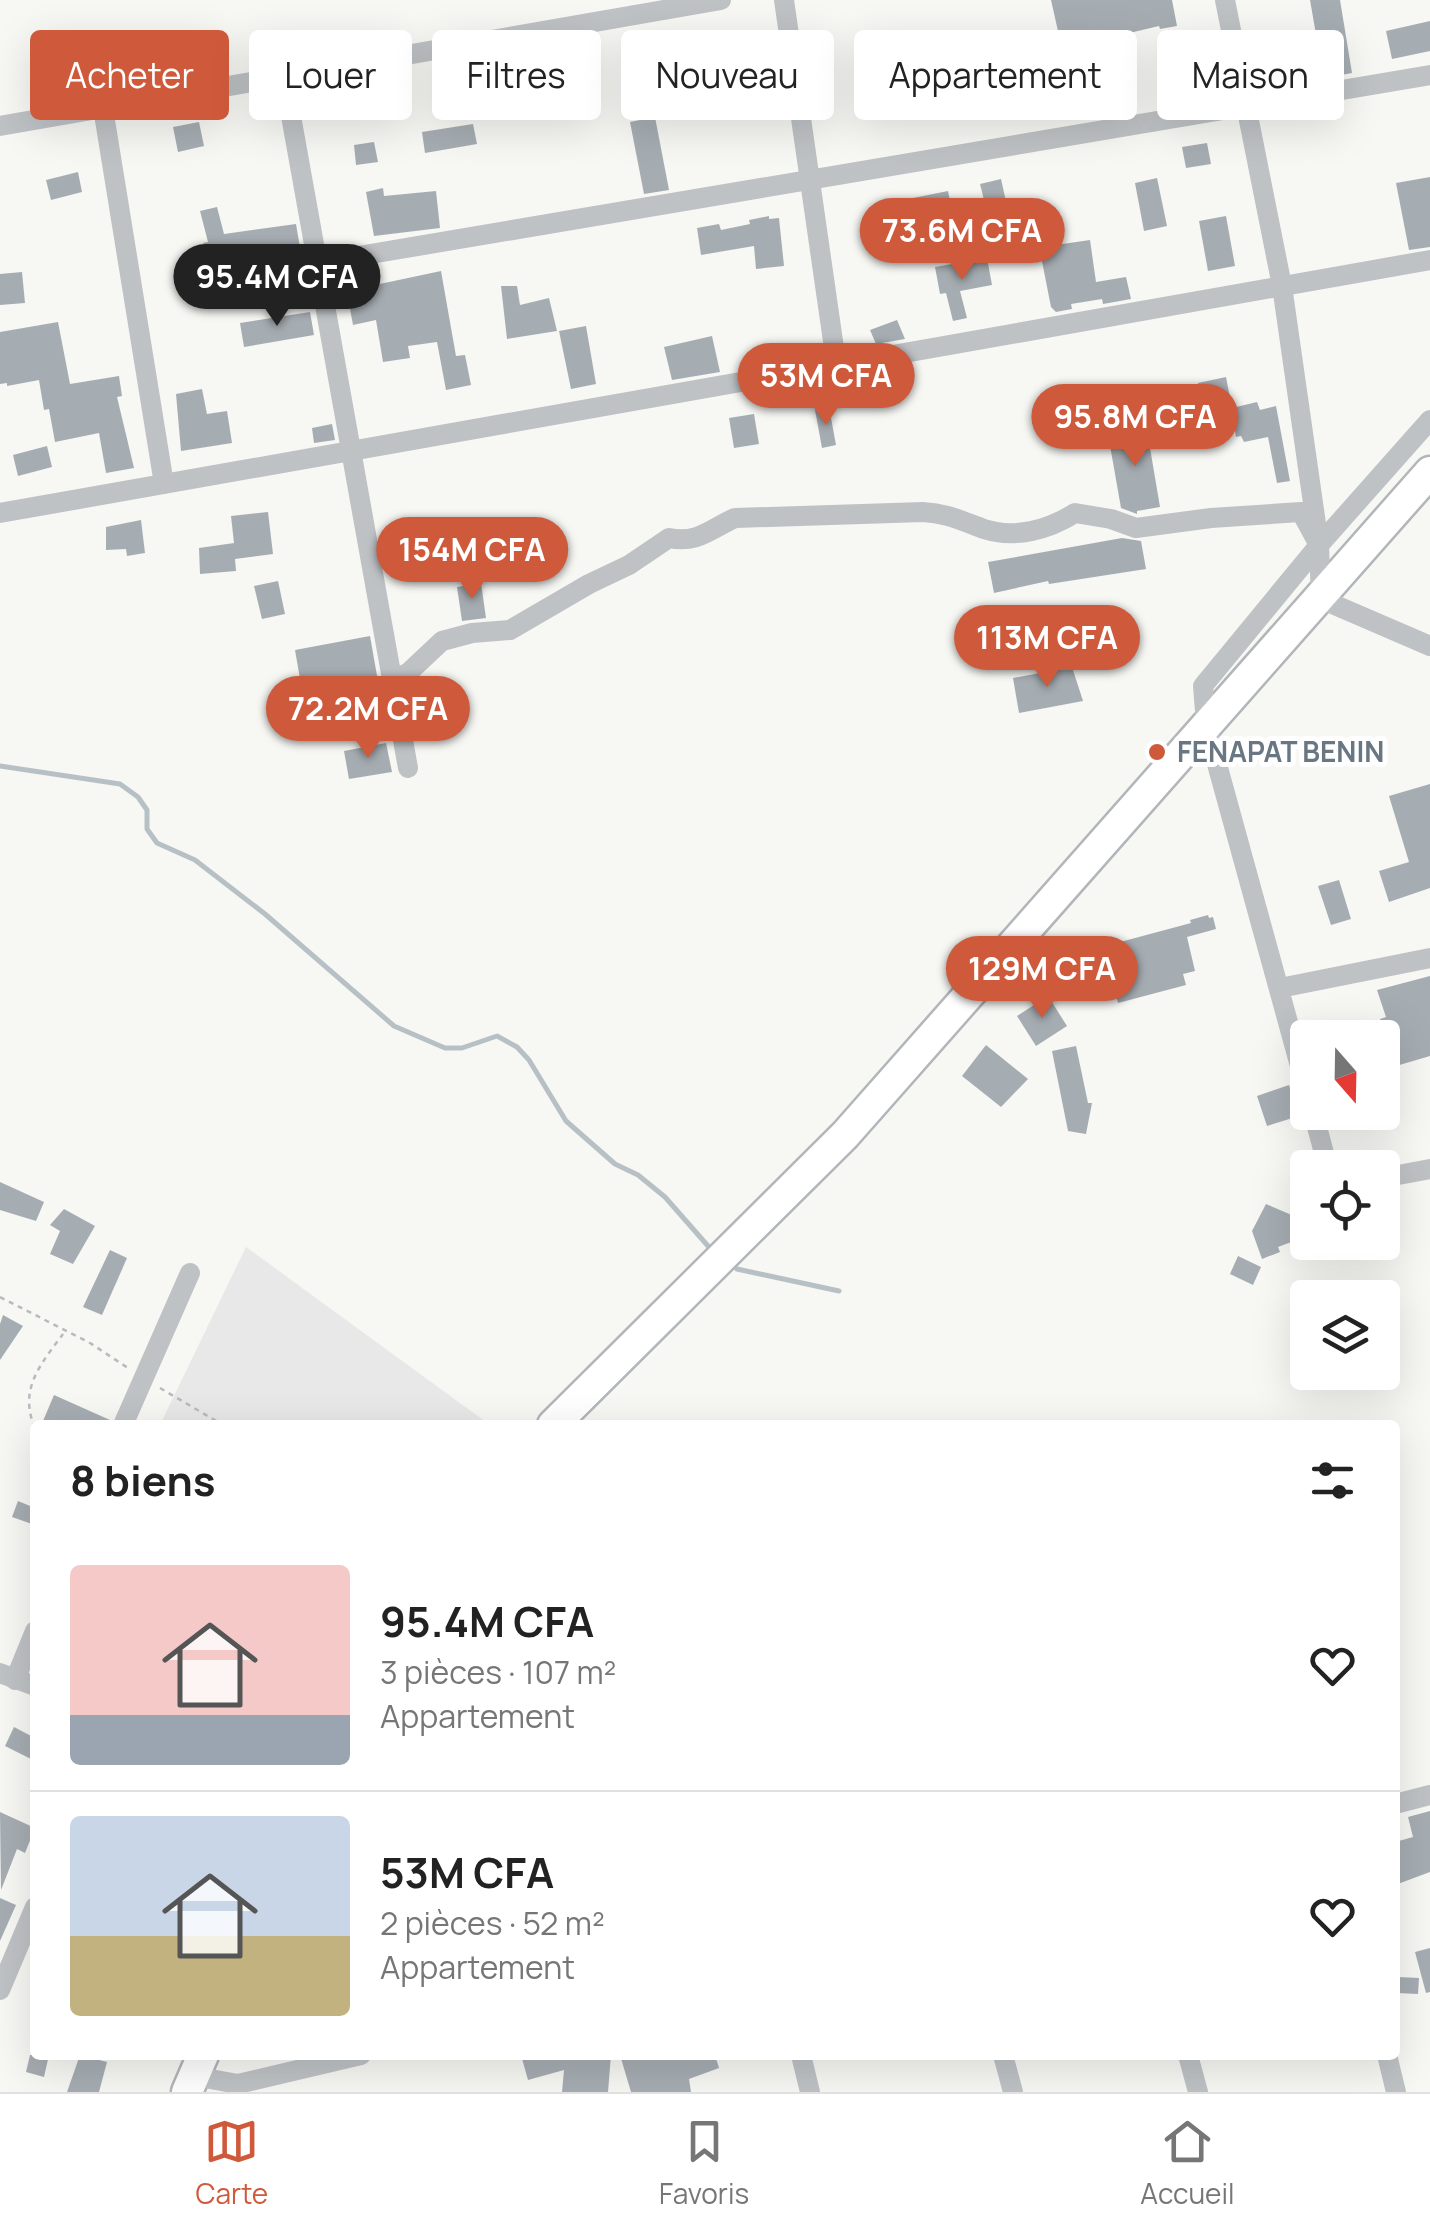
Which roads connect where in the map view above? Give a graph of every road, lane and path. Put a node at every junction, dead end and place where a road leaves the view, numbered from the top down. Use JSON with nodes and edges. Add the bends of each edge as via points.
{"nodes":[{"id":1,"x":720,"y":0,"type":"edge"},
{"id":2,"x":784,"y":0,"type":"edge"},
{"id":3,"x":1225,"y":0,"type":"edge"},
{"id":4,"x":1230,"y":30,"type":"edge"},
{"id":5,"x":412,"y":54,"type":"edge"},
{"id":6,"x":1430,"y":75,"type":"edge"},
{"id":7,"x":1344,"y":89,"type":"edge"},
{"id":8,"x":34,"y":120,"type":"edge"},
{"id":9,"x":105,"y":120,"type":"edge"},
{"id":10,"x":292,"y":120,"type":"edge"},
{"id":11,"x":1162,"y":120,"type":"edge"},
{"id":12,"x":1247,"y":120,"type":"edge"},
{"id":13,"x":0,"y":126,"type":"edge"},
{"id":14,"x":810,"y":180,"type":"junction"},
{"id":15,"x":1430,"y":260,"type":"edge"},
{"id":16,"x":317,"y":263,"type":"junction"},
{"id":17,"x":1282,"y":286,"type":"junction"},
{"id":18,"x":836,"y":362,"type":"junction"},
{"id":19,"x":1430,"y":420,"type":"edge"},
{"id":20,"x":351,"y":451,"type":"junction"},
{"id":21,"x":1430,"y":472,"type":"edge"},
{"id":22,"x":164,"y":484,"type":"junction"},
{"id":23,"x":0,"y":513,"type":"edge"},
{"id":24,"x":1319,"y":544,"type":"junction"},
{"id":25,"x":1321,"y":598,"type":"junction"},
{"id":26,"x":1430,"y":646,"type":"edge"},
{"id":27,"x":392,"y":681,"type":"junction"},
{"id":28,"x":1206,"y":724,"type":"junction"},
{"id":29,"x":408,"y":768,"type":"dead end"},
{"id":30,"x":1430,"y":958,"type":"edge"},
{"id":31,"x":1280,"y":988,"type":"junction"},
{"id":32,"x":1290,"y":1026,"type":"edge"},
{"id":33,"x":1430,"y":1169,"type":"edge"},
{"id":34,"x":1400,"y":1175,"type":"edge"},
{"id":35,"x":190,"y":1272,"type":"dead end"},
{"id":36,"x":0,"y":1297,"type":"edge"},
{"id":37,"x":64,"y":1333,"type":"junction"},
{"id":38,"x":144,"y":1378,"type":"junction"},
{"id":39,"x":34,"y":1420,"type":"edge"},
{"id":40,"x":125,"y":1420,"type":"edge"},
{"id":41,"x":215,"y":1420,"type":"edge"},
{"id":42,"x":557,"y":1420,"type":"edge"},
{"id":43,"x":30,"y":1644,"type":"edge"},
{"id":44,"x":17,"y":1679,"type":"edge"},
{"id":45,"x":1430,"y":1795,"type":"edge"},
{"id":46,"x":1400,"y":1803,"type":"edge"},
{"id":47,"x":30,"y":1919,"type":"edge"},
{"id":48,"x":0,"y":1990,"type":"edge"},
{"id":49,"x":343,"y":2060,"type":"edge"},
{"id":50,"x":802,"y":2060,"type":"edge"},
{"id":51,"x":1004,"y":2060,"type":"edge"},
{"id":52,"x":1189,"y":2060,"type":"edge"},
{"id":53,"x":1388,"y":2060,"type":"edge"},
{"id":54,"x":194,"y":2074,"type":"edge"},
{"id":55,"x":239,"y":2088,"type":"edge"},
{"id":56,"x":810,"y":2092,"type":"edge"},
{"id":57,"x":1012,"y":2092,"type":"edge"},
{"id":58,"x":1198,"y":2092,"type":"edge"},
{"id":59,"x":1396,"y":2092,"type":"edge"}],
"edges":[{"from":1,"to":5,"type":"street"},
{"from":2,"to":14,"type":"street"},
{"from":3,"to":4,"type":"street"},
{"from":6,"to":7,"type":"street"},
{"from":8,"to":13,"type":"street"},
{"from":9,"to":22,"type":"street"},
{"from":10,"to":16,"type":"street"},
{"from":11,"to":14,"type":"street"},
{"from":12,"to":17,"type":"street"},
{"from":14,"to":16,"type":"street"},
{"from":14,"to":18,"type":"street"},
{"from":15,"to":17,"type":"street"},
{"from":16,"to":20,"type":"street"},
{"from":17,"to":18,"type":"street"},
{"from":17,"to":24,"type":"street"},
{"from":18,"to":20,"type":"street"},
{"from":19,"to":24,"type":"street"},
{"from":20,"to":22,"type":"street"},
{"from":20,"to":27,"type":"street"},
{"from":21,"to":25,"type":"main road"},
{"from":22,"to":23,"type":"street"},
{"from":24,"to":25,"type":"street"},
{"from":24,"to":27,"type":"street","via":[[1301,512],[1136,528],[1075,513],[1034,532],[979,528],[923,512],[735,518],[703,538],[669,538],[510,630],[442,641]]},
{"from":24,"to":28,"type":"street","via":[[1203,686]]},
{"from":25,"to":26,"type":"street"},
{"from":25,"to":28,"type":"main road"},
{"from":27,"to":29,"type":"street"},
{"from":28,"to":31,"type":"street"},
{"from":28,"to":42,"type":"main road","via":[[845,1135]]},
{"from":30,"to":31,"type":"street"},
{"from":31,"to":32,"type":"street"},
{"from":33,"to":34,"type":"street"},
{"from":35,"to":38,"type":"street"},
{"from":36,"to":37,"type":"path"},
{"from":37,"to":38,"type":"path"},
{"from":37,"to":39,"type":"path","via":[[32,1376]]},
{"from":38,"to":40,"type":"street"},
{"from":38,"to":41,"type":"path"},
{"from":43,"to":44,"type":"street"},
{"from":45,"to":46,"type":"street"},
{"from":47,"to":48,"type":"street"},
{"from":49,"to":55,"type":"street"},
{"from":50,"to":56,"type":"street"},
{"from":51,"to":57,"type":"street"},
{"from":52,"to":58,"type":"street"},
{"from":53,"to":59,"type":"street"},
{"from":54,"to":55,"type":"street"}]}
